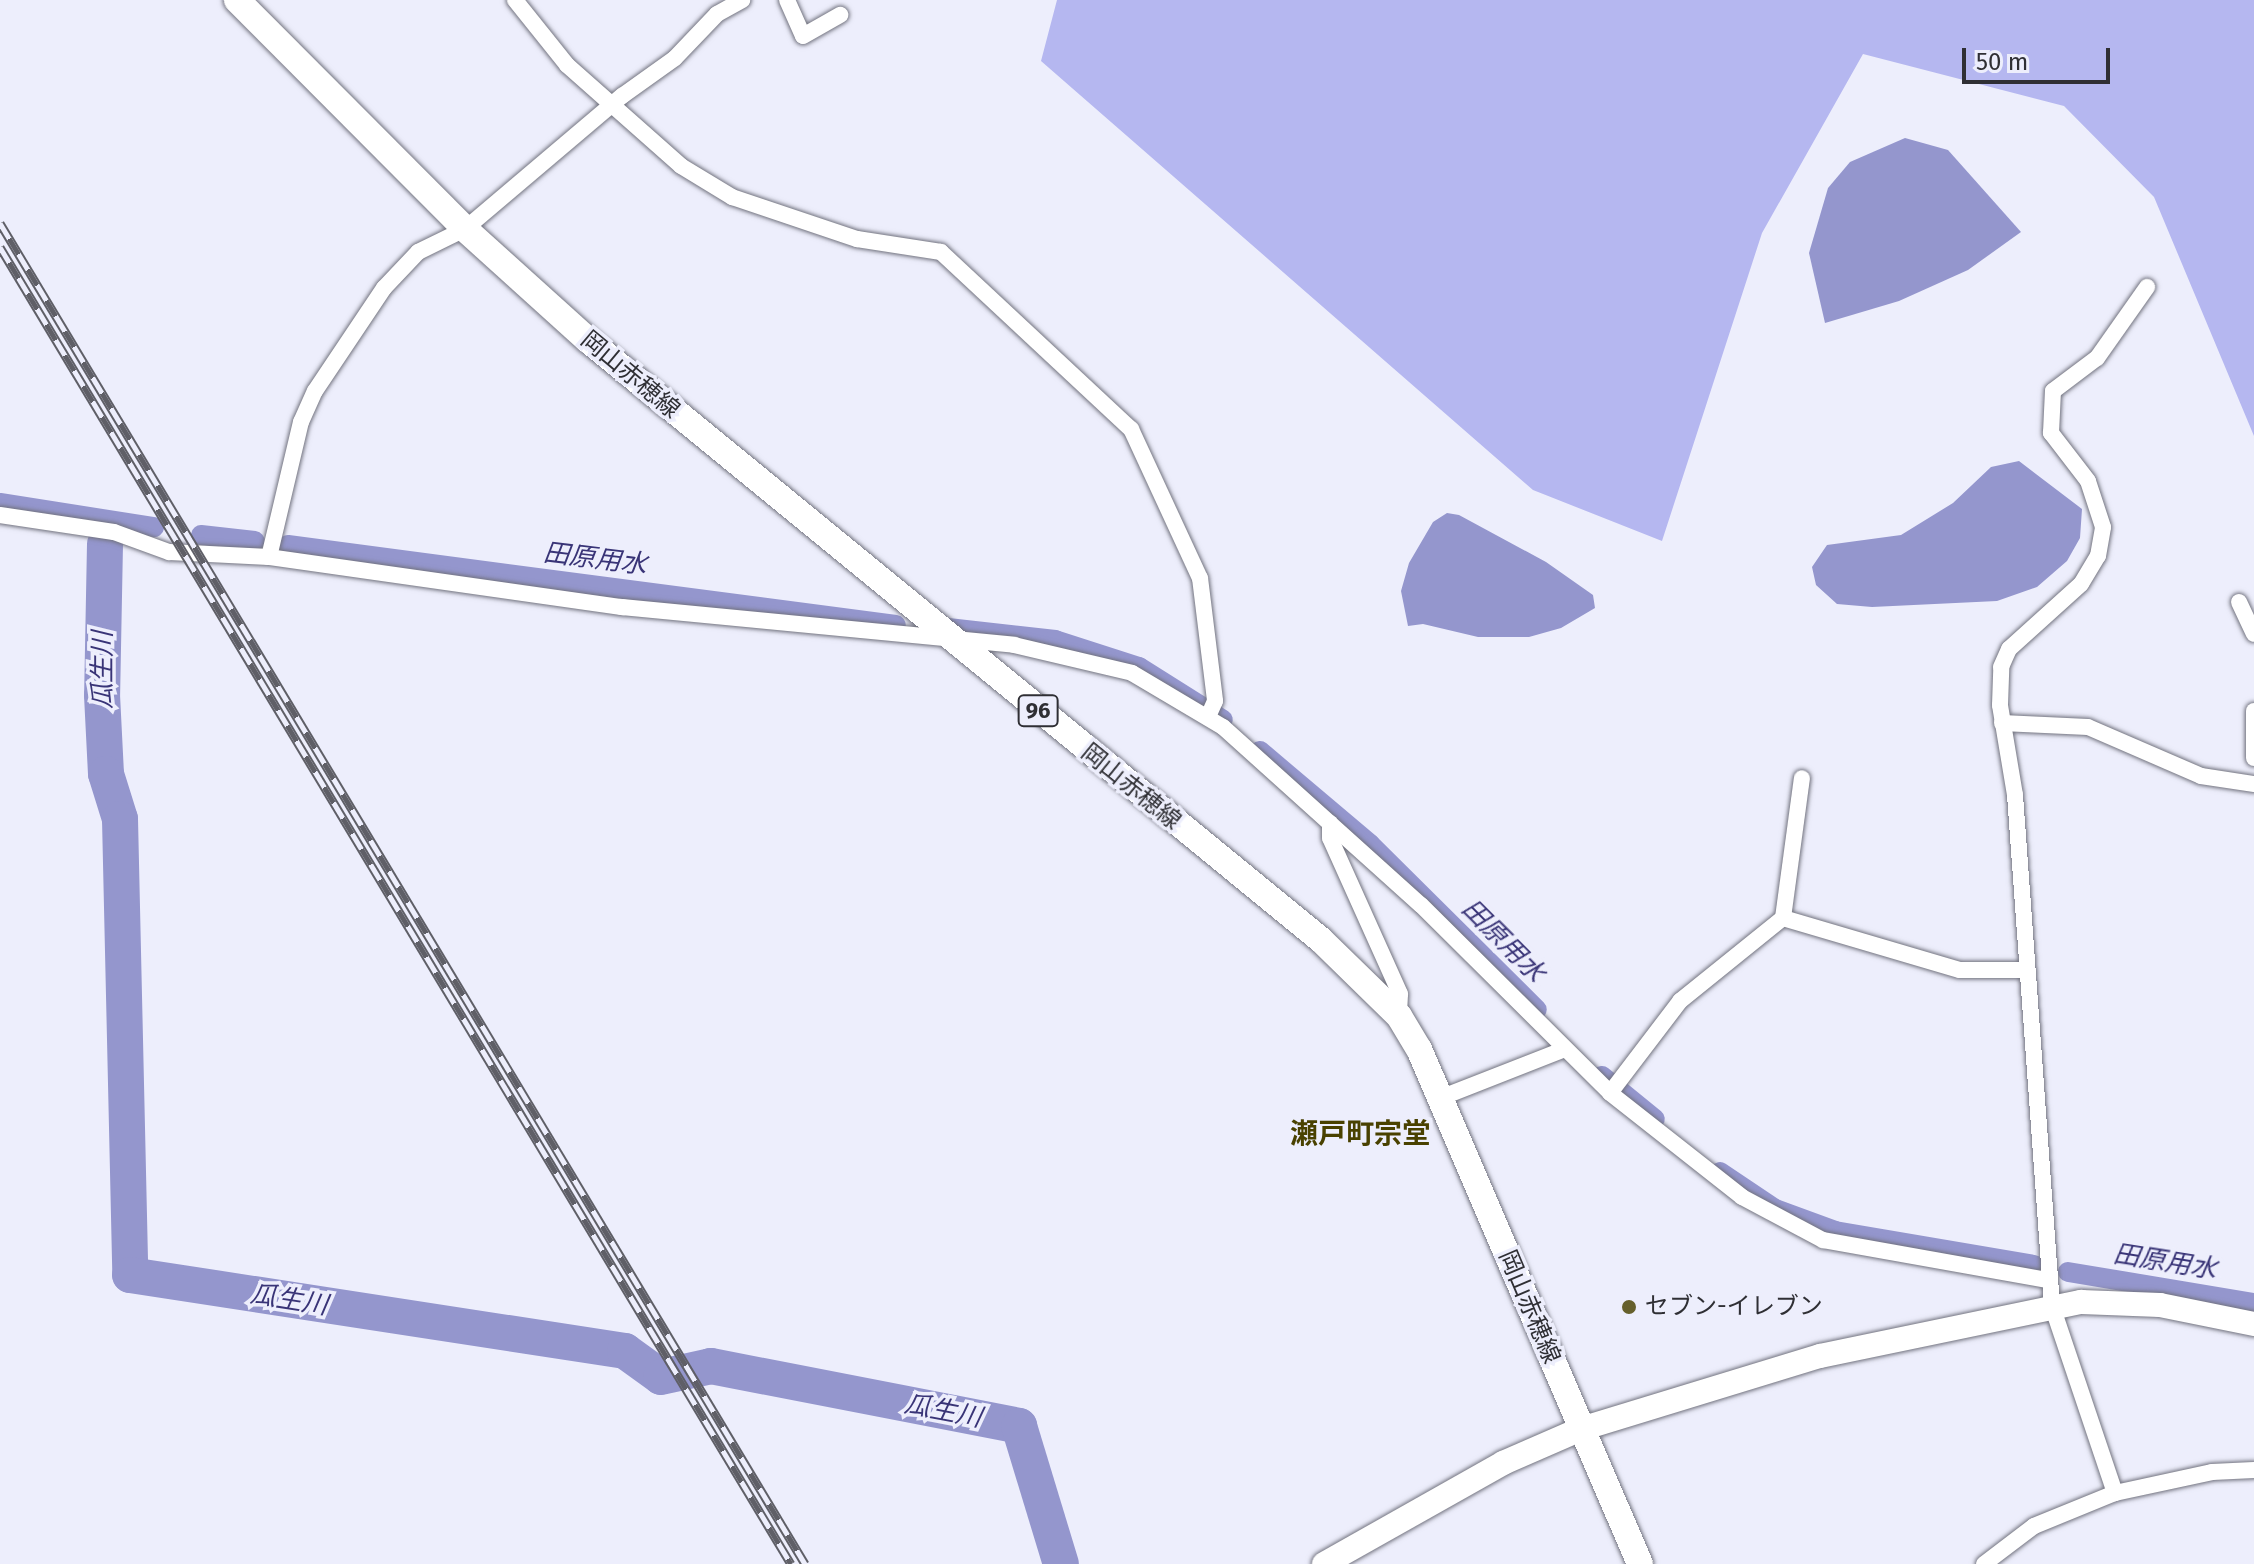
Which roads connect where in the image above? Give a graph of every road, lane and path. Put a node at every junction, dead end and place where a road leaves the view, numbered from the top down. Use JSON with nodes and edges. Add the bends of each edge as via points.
{"nodes":[{"id":1,"x":237,"y":0,"type":"edge"},
{"id":2,"x":515,"y":0,"type":"edge"},
{"id":3,"x":742,"y":0,"type":"edge"},
{"id":4,"x":787,"y":0,"type":"edge"},
{"id":5,"x":840,"y":15,"type":"dead end"},
{"id":6,"x":612,"y":105,"type":"junction"},
{"id":7,"x":465,"y":229,"type":"junction"},
{"id":8,"x":2147,"y":287,"type":"dead end"},
{"id":9,"x":0,"y":515,"type":"edge"},
{"id":10,"x":269,"y":557,"type":"junction"},
{"id":11,"x":2239,"y":602,"type":"dead end"},
{"id":12,"x":2254,"y":634,"type":"edge"},
{"id":13,"x":953,"y":642,"type":"junction"},
{"id":14,"x":1211,"y":710,"type":"junction"},
{"id":15,"x":2254,"y":711,"type":"edge"},
{"id":16,"x":2002,"y":723,"type":"junction"},
{"id":17,"x":2254,"y":758,"type":"edge"},
{"id":18,"x":1802,"y":778,"type":"dead end"},
{"id":19,"x":2254,"y":784,"type":"edge"},
{"id":20,"x":1330,"y":823,"type":"junction"},
{"id":21,"x":1783,"y":918,"type":"junction"},
{"id":22,"x":2025,"y":970,"type":"junction"},
{"id":23,"x":1399,"y":1016,"type":"junction"},
{"id":24,"x":1565,"y":1049,"type":"junction"},
{"id":25,"x":1614,"y":1088,"type":"junction"},
{"id":26,"x":1440,"y":1098,"type":"junction"},
{"id":27,"x":2048,"y":1280,"type":"junction"},
{"id":28,"x":2052,"y":1306,"type":"junction"},
{"id":29,"x":2254,"y":1324,"type":"edge"},
{"id":30,"x":1581,"y":1429,"type":"junction"},
{"id":31,"x":2254,"y":1470,"type":"edge"},
{"id":32,"x":2115,"y":1493,"type":"junction"},
{"id":33,"x":1324,"y":1564,"type":"edge"},
{"id":34,"x":1640,"y":1564,"type":"edge"},
{"id":35,"x":1984,"y":1564,"type":"edge"}],
"edges":[{"from":1,"to":7,"type":"main road","name":"岡山赤穂線","number":"96"},
{"from":2,"to":6,"type":"street","via":[[567,65]]},
{"from":3,"to":6,"type":"street","via":[[717,14],[675,58]]},
{"from":4,"to":5,"type":"street","via":[[803,36]]},
{"from":6,"to":7,"type":"street"},
{"from":6,"to":14,"type":"street","via":[[681,166],[732,197],[857,239],[941,252],[1131,429],[1200,578]]},
{"from":7,"to":10,"type":"street","via":[[418,252],[392,279],[315,391],[290,454]]},
{"from":7,"to":13,"type":"main road","name":"岡山赤穂線","number":"96","via":[[588,340]]},
{"from":8,"to":16,"type":"street","via":[[2097,358],[2053,391],[2051,433],[2088,481],[2103,527],[2098,556],[2081,584],[2009,649],[2001,667]]},
{"from":9,"to":10,"type":"street","via":[[114,532],[169,552]]},
{"from":10,"to":13,"type":"street","via":[[622,607]]},
{"from":11,"to":12,"type":"street"},
{"from":13,"to":14,"type":"street","via":[[1051,650],[1132,673]]},
{"from":13,"to":23,"type":"main road","name":"岡山赤穂線","number":"96","via":[[1321,940]]},
{"from":14,"to":20,"type":"street"},
{"from":15,"to":17,"type":"street"},
{"from":16,"to":19,"type":"street","via":[[2088,727],[2201,776]]},
{"from":16,"to":22,"type":"street","via":[[2015,795]]},
{"from":18,"to":21,"type":"street"},
{"from":20,"to":23,"type":"street","via":[[1330,838],[1400,994]]},
{"from":20,"to":24,"type":"street"},
{"from":21,"to":22,"type":"street","via":[[1960,970]]},
{"from":21,"to":25,"type":"street","via":[[1680,1001]]},
{"from":22,"to":27,"type":"street","via":[[2047,1194]]},
{"from":23,"to":26,"type":"main road","name":"岡山赤穂線","number":"96"},
{"from":24,"to":25,"type":"street"},
{"from":24,"to":26,"type":"street"},
{"from":25,"to":27,"type":"street","via":[[1742,1197],[1823,1240]]},
{"from":26,"to":30,"type":"main road","name":"岡山赤穂線","number":"96"},
{"from":27,"to":28,"type":"street"},
{"from":28,"to":29,"type":"street","via":[[2117,1300]]},
{"from":28,"to":30,"type":"street","via":[[1820,1356]]},
{"from":28,"to":32,"type":"street"},
{"from":30,"to":33,"type":"street","via":[[1503,1463]]},
{"from":30,"to":34,"type":"main road","name":"岡山赤穂線","number":"96"},
{"from":31,"to":32,"type":"street","via":[[2212,1472]]},
{"from":32,"to":35,"type":"street","via":[[2034,1526]]}]}
